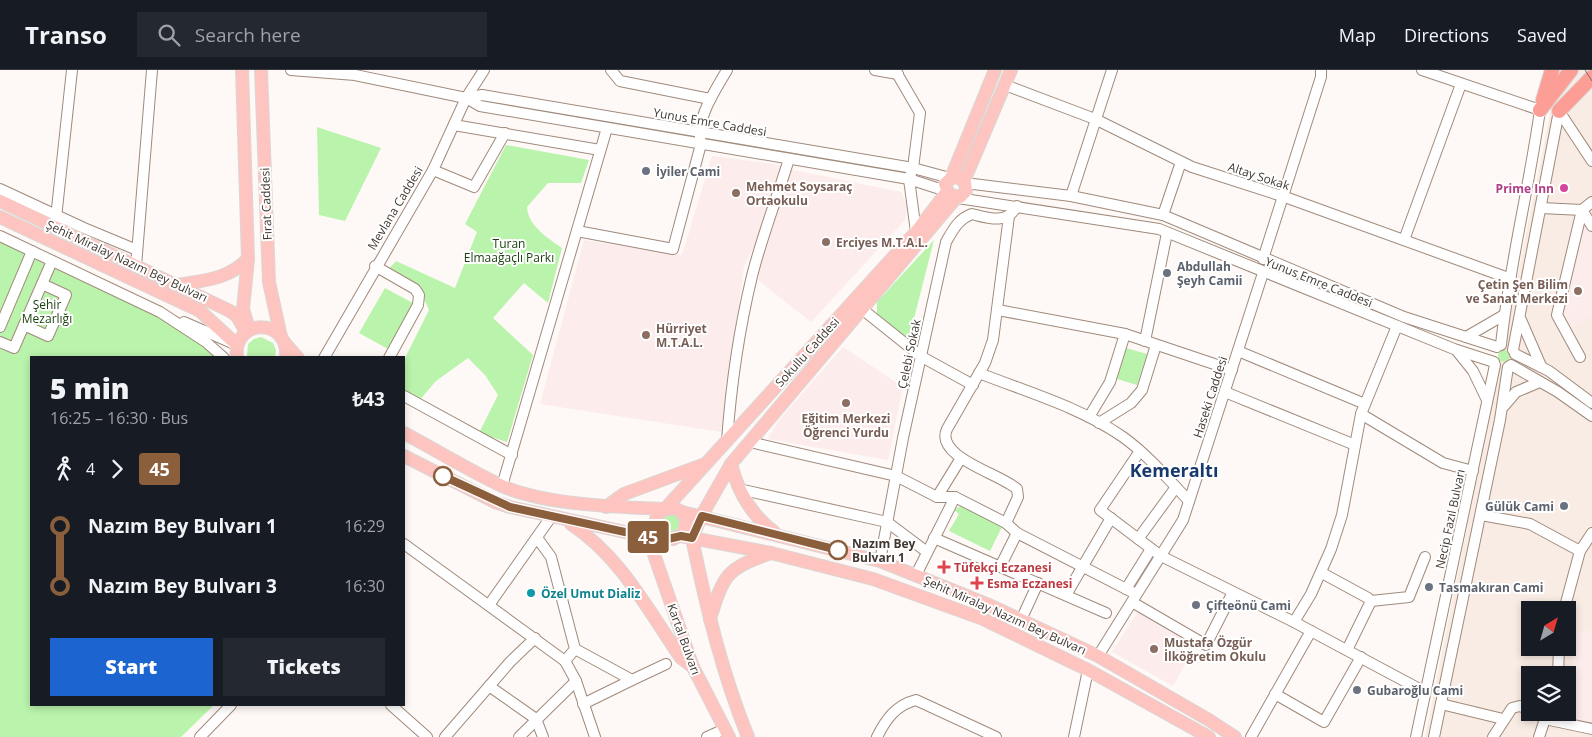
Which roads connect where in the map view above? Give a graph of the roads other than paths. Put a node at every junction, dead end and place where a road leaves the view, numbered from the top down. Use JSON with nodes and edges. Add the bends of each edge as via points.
{"nodes":[{"id":1,"x":72,"y":70,"type":"edge"},
{"id":2,"x":152,"y":70,"type":"edge"},
{"id":3,"x":242,"y":70,"type":"edge"},
{"id":4,"x":261,"y":70,"type":"edge"},
{"id":5,"x":291,"y":70,"type":"edge"},
{"id":6,"x":484,"y":70,"type":"edge"},
{"id":7,"x":611,"y":70,"type":"edge"},
{"id":8,"x":727,"y":70,"type":"edge"},
{"id":9,"x":875,"y":70,"type":"edge"},
{"id":10,"x":995,"y":70,"type":"edge"},
{"id":11,"x":1011,"y":70,"type":"edge"},
{"id":12,"x":1112,"y":70,"type":"edge"},
{"id":13,"x":1422,"y":70,"type":"edge"},
{"id":14,"x":1552,"y":70,"type":"edge"},
{"id":15,"x":1571,"y":70,"type":"edge"},
{"id":16,"x":1576,"y":70,"type":"edge"},
{"id":17,"x":355,"y":72,"type":"edge"},
{"id":18,"x":897,"y":72,"type":"edge"},
{"id":19,"x":1323,"y":72,"type":"edge"},
{"id":20,"x":1005,"y":84,"type":"junction"},
{"id":21,"x":1461,"y":84,"type":"junction"},
{"id":22,"x":1589,"y":84,"type":"edge"},
{"id":23,"x":466,"y":98,"type":"junction"},
{"id":24,"x":710,"y":99,"type":"junction"},
{"id":25,"x":1540,"y":110,"type":"junction"},
{"id":26,"x":1559,"y":111,"type":"junction"},
{"id":27,"x":1095,"y":119,"type":"junction"},
{"id":28,"x":454,"y":125,"type":"junction"},
{"id":29,"x":607,"y":128,"type":"junction"},
{"id":30,"x":698,"y":132,"type":"junction"},
{"id":31,"x":505,"y":133,"type":"junction"},
{"id":32,"x":701,"y":144,"type":"junction"},
{"id":33,"x":600,"y":150,"type":"junction"},
{"id":34,"x":789,"y":159,"type":"junction"},
{"id":35,"x":1592,"y":161,"type":"edge"},
{"id":36,"x":1181,"y":162,"type":"junction"},
{"id":37,"x":913,"y":168,"type":"junction"},
{"id":38,"x":433,"y":170,"type":"junction"},
{"id":39,"x":891,"y":176,"type":"junction"},
{"id":40,"x":950,"y":178,"type":"junction"},
{"id":41,"x":909,"y":179,"type":"junction"},
{"id":42,"x":965,"y":182,"type":"junction"},
{"id":43,"x":0,"y":189,"type":"edge"},
{"id":44,"x":952,"y":195,"type":"junction"},
{"id":45,"x":1071,"y":196,"type":"junction"},
{"id":46,"x":1285,"y":197,"type":"junction"},
{"id":47,"x":0,"y":201,"type":"edge"},
{"id":48,"x":1592,"y":202,"type":"edge"},
{"id":49,"x":912,"y":204,"type":"junction"},
{"id":50,"x":1017,"y":206,"type":"junction"},
{"id":51,"x":1541,"y":208,"type":"junction"},
{"id":52,"x":1582,"y":210,"type":"junction"},
{"id":53,"x":1163,"y":215,"type":"junction"},
{"id":54,"x":1009,"y":216,"type":"junction"},
{"id":55,"x":0,"y":218,"type":"edge"},
{"id":56,"x":56,"y":221,"type":"junction"},
{"id":57,"x":1592,"y":226,"type":"edge"},
{"id":58,"x":577,"y":231,"type":"junction"},
{"id":59,"x":916,"y":232,"type":"junction"},
{"id":60,"x":1167,"y":233,"type":"junction"},
{"id":61,"x":0,"y":236,"type":"edge"},
{"id":62,"x":1404,"y":240,"type":"junction"},
{"id":63,"x":137,"y":250,"type":"junction"},
{"id":64,"x":32,"y":251,"type":"junction"},
{"id":65,"x":248,"y":259,"type":"junction"},
{"id":66,"x":1264,"y":259,"type":"junction"},
{"id":67,"x":52,"y":261,"type":"junction"},
{"id":68,"x":136,"y":266,"type":"junction"},
{"id":69,"x":375,"y":266,"type":"junction"},
{"id":70,"x":1263,"y":273,"type":"junction"},
{"id":71,"x":1511,"y":279,"type":"junction"},
{"id":72,"x":42,"y":284,"type":"junction"},
{"id":73,"x":177,"y":285,"type":"junction"},
{"id":74,"x":862,"y":310,"type":"junction"},
{"id":75,"x":998,"y":310,"type":"junction"},
{"id":76,"x":160,"y":312,"type":"junction"},
{"id":77,"x":1504,"y":315,"type":"junction"},
{"id":78,"x":1521,"y":320,"type":"junction"},
{"id":79,"x":24,"y":325,"type":"junction"},
{"id":80,"x":1396,"y":326,"type":"junction"},
{"id":81,"x":0,"y":327,"type":"edge"},
{"id":82,"x":248,"y":331,"type":"junction"},
{"id":83,"x":1125,"y":334,"type":"junction"},
{"id":84,"x":1466,"y":337,"type":"junction"},
{"id":85,"x":283,"y":340,"type":"junction"},
{"id":86,"x":1145,"y":341,"type":"junction"},
{"id":87,"x":0,"y":342,"type":"edge"},
{"id":88,"x":1156,"y":345,"type":"junction"},
{"id":89,"x":1499,"y":346,"type":"junction"},
{"id":90,"x":237,"y":349,"type":"edge"},
{"id":91,"x":1454,"y":349,"type":"junction"},
{"id":92,"x":1238,"y":351,"type":"junction"},
{"id":93,"x":1514,"y":352,"type":"junction"},
{"id":94,"x":222,"y":356,"type":"edge"},
{"id":95,"x":286,"y":356,"type":"edge"},
{"id":96,"x":296,"y":356,"type":"edge"},
{"id":97,"x":325,"y":356,"type":"edge"},
{"id":98,"x":390,"y":356,"type":"edge"},
{"id":99,"x":922,"y":357,"type":"junction"},
{"id":100,"x":1580,"y":357,"type":"dead end"},
{"id":101,"x":1494,"y":364,"type":"junction"},
{"id":102,"x":1510,"y":366,"type":"junction"},
{"id":103,"x":1541,"y":366,"type":"junction"},
{"id":104,"x":1232,"y":370,"type":"junction"},
{"id":105,"x":980,"y":373,"type":"junction"},
{"id":106,"x":1540,"y":382,"type":"junction"},
{"id":107,"x":973,"y":385,"type":"junction"},
{"id":108,"x":1225,"y":392,"type":"junction"},
{"id":109,"x":405,"y":397,"type":"edge"},
{"id":110,"x":1487,"y":401,"type":"junction"},
{"id":111,"x":1592,"y":402,"type":"edge"},
{"id":112,"x":1365,"y":404,"type":"junction"},
{"id":113,"x":1503,"y":407,"type":"junction"},
{"id":114,"x":1361,"y":414,"type":"junction"},
{"id":115,"x":1592,"y":416,"type":"edge"},
{"id":116,"x":1089,"y":417,"type":"junction"},
{"id":117,"x":1099,"y":423,"type":"junction"},
{"id":118,"x":405,"y":433,"type":"edge"},
{"id":119,"x":727,"y":441,"type":"junction"},
{"id":120,"x":750,"y":442,"type":"junction"},
{"id":121,"x":1355,"y":445,"type":"junction"},
{"id":122,"x":1140,"y":451,"type":"junction"},
{"id":123,"x":512,"y":455,"type":"junction"},
{"id":124,"x":405,"y":457,"type":"edge"},
{"id":125,"x":961,"y":458,"type":"junction"},
{"id":126,"x":707,"y":463,"type":"junction"},
{"id":127,"x":731,"y":464,"type":"junction"},
{"id":128,"x":1473,"y":471,"type":"junction"},
{"id":129,"x":896,"y":476,"type":"junction"},
{"id":130,"x":502,"y":486,"type":"junction"},
{"id":131,"x":1176,"y":487,"type":"junction"},
{"id":132,"x":739,"y":489,"type":"junction"},
{"id":133,"x":937,"y":496,"type":"junction"},
{"id":134,"x":955,"y":497,"type":"junction"},
{"id":135,"x":1189,"y":501,"type":"junction"},
{"id":136,"x":606,"y":507,"type":"junction"},
{"id":137,"x":665,"y":509,"type":"junction"},
{"id":138,"x":682,"y":512,"type":"junction"},
{"id":139,"x":1481,"y":515,"type":"junction"},
{"id":140,"x":702,"y":516,"type":"junction"},
{"id":141,"x":551,"y":517,"type":"junction"},
{"id":142,"x":1111,"y":518,"type":"junction"},
{"id":143,"x":565,"y":520,"type":"junction"},
{"id":144,"x":887,"y":522,"type":"junction"},
{"id":145,"x":1006,"y":522,"type":"junction"},
{"id":146,"x":1592,"y":532,"type":"edge"},
{"id":147,"x":1017,"y":533,"type":"junction"},
{"id":148,"x":653,"y":534,"type":"junction"},
{"id":149,"x":778,"y":535,"type":"junction"},
{"id":150,"x":687,"y":537,"type":"junction"},
{"id":151,"x":934,"y":538,"type":"junction"},
{"id":152,"x":538,"y":539,"type":"junction"},
{"id":153,"x":1138,"y":539,"type":"junction"},
{"id":154,"x":405,"y":545,"type":"edge"},
{"id":155,"x":1151,"y":549,"type":"junction"},
{"id":156,"x":1580,"y":550,"type":"junction"},
{"id":157,"x":927,"y":552,"type":"junction"},
{"id":158,"x":771,"y":553,"type":"junction"},
{"id":159,"x":1161,"y":556,"type":"junction"},
{"id":160,"x":1425,"y":557,"type":"dead end"},
{"id":161,"x":880,"y":561,"type":"junction"},
{"id":162,"x":1082,"y":566,"type":"junction"},
{"id":163,"x":1000,"y":567,"type":"junction"},
{"id":164,"x":1322,"y":573,"type":"junction"},
{"id":165,"x":916,"y":575,"type":"junction"},
{"id":166,"x":1038,"y":583,"type":"junction"},
{"id":167,"x":1126,"y":589,"type":"junction"},
{"id":168,"x":1233,"y":592,"type":"junction"},
{"id":169,"x":1066,"y":596,"type":"junction"},
{"id":170,"x":1134,"y":598,"type":"junction"},
{"id":171,"x":1370,"y":601,"type":"junction"},
{"id":172,"x":1566,"y":601,"type":"edge"},
{"id":173,"x":489,"y":604,"type":"junction"},
{"id":174,"x":1106,"y":613,"type":"dead end"},
{"id":175,"x":710,"y":620,"type":"junction"},
{"id":176,"x":1021,"y":620,"type":"junction"},
{"id":177,"x":1294,"y":622,"type":"junction"},
{"id":178,"x":1311,"y":631,"type":"junction"},
{"id":179,"x":535,"y":638,"type":"junction"},
{"id":180,"x":575,"y":649,"type":"junction"},
{"id":181,"x":1347,"y":650,"type":"junction"},
{"id":182,"x":1098,"y":656,"type":"junction"},
{"id":183,"x":1361,"y":657,"type":"junction"},
{"id":184,"x":565,"y":661,"type":"junction"},
{"id":185,"x":666,"y":664,"type":"dead end"},
{"id":186,"x":693,"y":667,"type":"junction"},
{"id":187,"x":1088,"y":670,"type":"junction"},
{"id":188,"x":632,"y":680,"type":"junction"},
{"id":189,"x":576,"y":681,"type":"junction"},
{"id":190,"x":489,"y":686,"type":"junction"},
{"id":191,"x":1425,"y":692,"type":"junction"},
{"id":192,"x":1275,"y":694,"type":"junction"},
{"id":193,"x":583,"y":704,"type":"junction"},
{"id":194,"x":1441,"y":704,"type":"junction"},
{"id":195,"x":230,"y":706,"type":"edge"},
{"id":196,"x":392,"y":706,"type":"edge"},
{"id":197,"x":1521,"y":708,"type":"edge"},
{"id":198,"x":536,"y":719,"type":"junction"},
{"id":199,"x":1503,"y":719,"type":"junction"},
{"id":200,"x":1549,"y":721,"type":"edge"},
{"id":201,"x":1565,"y":721,"type":"edge"},
{"id":202,"x":1592,"y":729,"type":"edge"},
{"id":203,"x":727,"y":733,"type":"edge"},
{"id":204,"x":200,"y":737,"type":"edge"},
{"id":205,"x":427,"y":737,"type":"edge"},
{"id":206,"x":445,"y":737,"type":"edge"},
{"id":207,"x":519,"y":737,"type":"edge"},
{"id":208,"x":543,"y":737,"type":"edge"},
{"id":209,"x":594,"y":737,"type":"edge"},
{"id":210,"x":707,"y":737,"type":"edge"},
{"id":211,"x":748,"y":737,"type":"edge"},
{"id":212,"x":877,"y":737,"type":"edge"},
{"id":213,"x":996,"y":737,"type":"edge"},
{"id":214,"x":1074,"y":737,"type":"edge"},
{"id":215,"x":1209,"y":737,"type":"edge"},
{"id":216,"x":1235,"y":737,"type":"edge"},
{"id":217,"x":1250,"y":737,"type":"edge"},
{"id":218,"x":1416,"y":737,"type":"edge"},
{"id":219,"x":1434,"y":737,"type":"edge"},
{"id":220,"x":1493,"y":737,"type":"edge"},
{"id":221,"x":1539,"y":737,"type":"edge"}],
"edges":[{"from":1,"to":56,"type":"street"},
{"from":2,"to":63,"type":"street"},
{"from":3,"to":65,"type":"main road","name":"Fırat Caddesi"},
{"from":4,"to":85,"type":"main road","name":"Fırat Caddesi","via":[[269,282]]},
{"from":5,"to":17,"type":"street","name":"Yunus Emre Caddesi"},
{"from":6,"to":23,"type":"street","name":"Mevlana Caddesi"},
{"from":7,"to":24,"type":"street","via":[[620,81]]},
{"from":8,"to":24,"type":"street"},
{"from":9,"to":18,"type":"street"},
{"from":10,"to":40,"type":"main road"},
{"from":11,"to":20,"type":"main road"},
{"from":12,"to":27,"type":"street"},
{"from":13,"to":21,"type":"street"},
{"from":14,"to":25,"type":"highway"},
{"from":15,"to":25,"type":"highway"},
{"from":16,"to":22,"type":"highway"},
{"from":17,"to":23,"type":"street","name":"Yunus Emre Caddesi"},
{"from":18,"to":37,"type":"street","via":[[920,114]]},
{"from":19,"to":46,"type":"street"},
{"from":20,"to":27,"type":"street","name":"Altay Sokak"},
{"from":20,"to":42,"type":"main road"},
{"from":21,"to":25,"type":"street"},
{"from":21,"to":62,"type":"street"},
{"from":22,"to":26,"type":"highway"},
{"from":23,"to":28,"type":"street","name":"Mevlana Caddesi"},
{"from":23,"to":29,"type":"street","name":"Yunus Emre Caddesi","via":[[480,106]]},
{"from":23,"to":30,"type":"street","name":"Yunus Emre Caddesi","via":[[482,95]]},
{"from":24,"to":30,"type":"street"},
{"from":25,"to":71,"type":"street"},
{"from":26,"to":35,"type":"street"},
{"from":26,"to":51,"type":"street"},
{"from":27,"to":36,"type":"street","name":"Altay Sokak"},
{"from":27,"to":45,"type":"street"},
{"from":28,"to":31,"type":"street"},
{"from":28,"to":38,"type":"street","name":"Mevlana Caddesi"},
{"from":29,"to":32,"type":"street","name":"Yunus Emre Caddesi"},
{"from":29,"to":33,"type":"street"},
{"from":30,"to":32,"type":"street"},
{"from":30,"to":37,"type":"street","name":"Yunus Emre Caddesi"},
{"from":31,"to":33,"type":"street"},
{"from":31,"to":38,"type":"street","via":[[474,187]]},
{"from":32,"to":34,"type":"street","name":"Yunus Emre Caddesi"},
{"from":32,"to":58,"type":"street","via":[[673,250]]},
{"from":33,"to":58,"type":"street"},
{"from":34,"to":39,"type":"street","name":"Yunus Emre Caddesi"},
{"from":34,"to":119,"type":"street","via":[[759,250],[747,300],[734,365]]},
{"from":36,"to":46,"type":"street","name":"Altay Sokak"},
{"from":36,"to":53,"type":"street"},
{"from":37,"to":40,"type":"street","name":"Yunus Emre Caddesi"},
{"from":37,"to":41,"type":"street"},
{"from":38,"to":69,"type":"street","name":"Mevlana Caddesi"},
{"from":39,"to":41,"type":"street","name":"Yunus Emre Caddesi"},
{"from":39,"to":49,"type":"street"},
{"from":40,"to":42,"type":"main road","via":[[957,177]]},
{"from":40,"to":44,"type":"main road","via":[[946,183]]},
{"from":41,"to":44,"type":"street","name":"Yunus Emre Caddesi"},
{"from":41,"to":49,"type":"street"},
{"from":42,"to":44,"type":"main road","via":[[966,191]]},
{"from":42,"to":45,"type":"street","name":"Yunus Emre Caddesi"},
{"from":43,"to":56,"type":"street"},
{"from":44,"to":50,"type":"street","name":"Yunus Emre Caddesi"},
{"from":44,"to":59,"type":"main road","name":"Sokullu Caddesi"},
{"from":44,"to":74,"type":"main road","name":"Sokullu Caddesi"},
{"from":45,"to":53,"type":"street","name":"Yunus Emre Caddesi"},
{"from":46,"to":62,"type":"street","name":"Altay Sokak"},
{"from":46,"to":66,"type":"street"},
{"from":47,"to":56,"type":"main road","name":"Şehit Miralay Nazım Bey Bulvarı"},
{"from":48,"to":52,"type":"street"},
{"from":49,"to":59,"type":"street"},
{"from":50,"to":54,"type":"street"},
{"from":50,"to":60,"type":"street","name":"Yunus Emre Caddesi"},
{"from":51,"to":52,"type":"street"},
{"from":51,"to":78,"type":"street"},
{"from":52,"to":57,"type":"street"},
{"from":52,"to":100,"type":"street","via":[[1558,315]]},
{"from":53,"to":66,"type":"street","name":"Yunus Emre Caddesi"},
{"from":54,"to":75,"type":"street"},
{"from":54,"to":99,"type":"street","name":"Çelebi Sokak","via":[[996,219],[972,214],[956,224],[946,242]]},
{"from":55,"to":90,"type":"main road","name":"Şehit Miralay Nazım Bey Bulvarı","via":[[200,310]]},
{"from":56,"to":63,"type":"street"},
{"from":56,"to":68,"type":"main road","name":"Şehit Miralay Nazım Bey Bulvarı"},
{"from":58,"to":123,"type":"street"},
{"from":59,"to":119,"type":"main road","name":"Sokullu Caddesi"},
{"from":60,"to":70,"type":"street","name":"Yunus Emre Caddesi"},
{"from":60,"to":86,"type":"street"},
{"from":61,"to":64,"type":"street"},
{"from":62,"to":71,"type":"street","name":"Altay Sokak"},
{"from":63,"to":68,"type":"street"},
{"from":64,"to":67,"type":"street"},
{"from":64,"to":81,"type":"street"},
{"from":65,"to":73,"type":"main road","via":[[224,276]]},
{"from":65,"to":82,"type":"main road","name":"Fırat Caddesi","via":[[243,309]]},
{"from":66,"to":84,"type":"street","name":"Yunus Emre Caddesi","via":[[1404,317]]},
{"from":67,"to":72,"type":"street"},
{"from":67,"to":76,"type":"street"},
{"from":68,"to":73,"type":"main road","name":"Şehit Miralay Nazım Bey Bulvarı"},
{"from":69,"to":97,"type":"street","name":"Mevlana Caddesi"},
{"from":69,"to":98,"type":"street","via":[[415,289],[420,299]]},
{"from":70,"to":80,"type":"street","name":"Yunus Emre Caddesi"},
{"from":70,"to":92,"type":"street","name":"Haseki Caddesi"},
{"from":71,"to":77,"type":"street"},
{"from":72,"to":79,"type":"street"},
{"from":72,"to":79,"type":"street","via":[[66,295],[48,336]]},
{"from":73,"to":82,"type":"main road","name":"Şehit Miralay Nazım Bey Bulvarı","via":[[230,311]]},
{"from":74,"to":99,"type":"street"},
{"from":74,"to":120,"type":"main road","name":"Sokullu Caddesi"},
{"from":75,"to":83,"type":"street"},
{"from":75,"to":105,"type":"street","via":[[993,340]]},
{"from":76,"to":90,"type":"street"},
{"from":76,"to":94,"type":"street"},
{"from":77,"to":84,"type":"street"},
{"from":77,"to":89,"type":"street"},
{"from":78,"to":93,"type":"street"},
{"from":78,"to":103,"type":"street"},
{"from":79,"to":87,"type":"street","via":[[14,348]]},
{"from":80,"to":91,"type":"street","name":"Yunus Emre Caddesi"},
{"from":80,"to":112,"type":"street"},
{"from":82,"to":85,"type":"main road","via":[[256,327],[268,328]]},
{"from":82,"to":90,"type":"main road"},
{"from":83,"to":86,"type":"street"},
{"from":83,"to":116,"type":"street","via":[[1110,382]]},
{"from":84,"to":89,"type":"street","name":"Yunus Emre Caddesi"},
{"from":85,"to":95,"type":"main road","name":"Fırat Caddesi"},
{"from":85,"to":96,"type":"main road"},
{"from":86,"to":88,"type":"street"},
{"from":88,"to":104,"type":"street"},
{"from":88,"to":117,"type":"street","via":[[1142,390],[1131,403]]},
{"from":89,"to":93,"type":"street","via":[[1508,346]]},
{"from":89,"to":101,"type":"street","via":[[1492,355]]},
{"from":91,"to":101,"type":"street","name":"Yunus Emre Caddesi"},
{"from":91,"to":110,"type":"street","via":[[1473,371]]},
{"from":92,"to":104,"type":"street","name":"Haseki Caddesi"},
{"from":92,"to":112,"type":"street"},
{"from":93,"to":102,"type":"street","via":[[1515,360]]},
{"from":93,"to":103,"type":"street"},
{"from":99,"to":107,"type":"street"},
{"from":99,"to":129,"type":"street","name":"Çelebi Sokak"},
{"from":101,"to":102,"type":"street","via":[[1501,368]]},
{"from":101,"to":110,"type":"street","name":"Necip Fazıl Bulvarı"},
{"from":102,"to":106,"type":"street"},
{"from":102,"to":113,"type":"street"},
{"from":103,"to":111,"type":"street"},
{"from":104,"to":108,"type":"street","name":"Haseki Caddesi"},
{"from":105,"to":107,"type":"street"},
{"from":105,"to":116,"type":"street"},
{"from":106,"to":113,"type":"street","via":[[1516,392]]},
{"from":106,"to":115,"type":"street"},
{"from":107,"to":125,"type":"street","via":[[945,433],[948,447]]},
{"from":108,"to":121,"type":"street"},
{"from":108,"to":135,"type":"street","name":"Haseki Caddesi"},
{"from":109,"to":123,"type":"street"},
{"from":110,"to":128,"type":"street","name":"Necip Fazıl Bulvarı"},
{"from":112,"to":114,"type":"street"},
{"from":113,"to":139,"type":"street"},
{"from":114,"to":121,"type":"street"},
{"from":114,"to":128,"type":"street","via":[[1443,462]]},
{"from":116,"to":117,"type":"street"},
{"from":117,"to":122,"type":"street"},
{"from":118,"to":130,"type":"main road"},
{"from":119,"to":126,"type":"main road","name":"Sokullu Caddesi"},
{"from":120,"to":127,"type":"main road","name":"Sokullu Caddesi"},
{"from":120,"to":129,"type":"street"},
{"from":121,"to":164,"type":"street","via":[[1342,514]]},
{"from":122,"to":131,"type":"street"},
{"from":122,"to":142,"type":"street","via":[[1100,510]]},
{"from":123,"to":130,"type":"street"},
{"from":124,"to":141,"type":"main road","via":[[495,502]]},
{"from":125,"to":133,"type":"street"},
{"from":125,"to":145,"type":"street","via":[[1017,489],[1018,497]]},
{"from":126,"to":136,"type":"main road","via":[[624,494]]},
{"from":126,"to":137,"type":"main road","name":"Sokullu Caddesi"},
{"from":127,"to":132,"type":"main road"},
{"from":127,"to":140,"type":"main road","name":"Sokullu Caddesi"},
{"from":128,"to":191,"type":"street","name":"Necip Fazıl Bulvarı"},
{"from":129,"to":133,"type":"street"},
{"from":129,"to":144,"type":"street","name":"Çelebi Sokak"},
{"from":130,"to":136,"type":"main road","via":[[537,496]]},
{"from":131,"to":135,"type":"street"},
{"from":131,"to":153,"type":"street"},
{"from":132,"to":144,"type":"street"},
{"from":132,"to":149,"type":"main road","via":[[753,511]]},
{"from":133,"to":134,"type":"street"},
{"from":134,"to":145,"type":"street"},
{"from":134,"to":151,"type":"street"},
{"from":135,"to":159,"type":"street","name":"Haseki Caddesi","via":[[1183,520]]},
{"from":136,"to":137,"type":"main road"},
{"from":137,"to":138,"type":"main road","via":[[674,508]]},
{"from":137,"to":148,"type":"main road","via":[[656,518]]},
{"from":138,"to":140,"type":"main road","name":"Şehit Miralay Nazım Bey Bulvarı"},
{"from":138,"to":150,"type":"main road","via":[[687,524]]},
{"from":139,"to":156,"type":"street","via":[[1530,524]]},
{"from":139,"to":194,"type":"street"},
{"from":140,"to":149,"type":"main road","name":"Şehit Miralay Nazım Bey Bulvarı"},
{"from":140,"to":150,"type":"main road","name":"Sokullu Caddesi"},
{"from":141,"to":143,"type":"main road"},
{"from":141,"to":152,"type":"street"},
{"from":142,"to":153,"type":"street"},
{"from":142,"to":162,"type":"street"},
{"from":143,"to":148,"type":"main road"},
{"from":143,"to":186,"type":"main road","via":[[612,558],[681,658]]},
{"from":144,"to":157,"type":"street"},
{"from":144,"to":161,"type":"street","name":"Çelebi Sokak"},
{"from":145,"to":147,"type":"street"},
{"from":146,"to":156,"type":"street"},
{"from":147,"to":162,"type":"street"},
{"from":147,"to":163,"type":"street"},
{"from":148,"to":150,"type":"main road","via":[[668,539]]},
{"from":148,"to":186,"type":"main road","name":"Kartal Bulvarı"},
{"from":149,"to":161,"type":"main road","name":"Şehit Miralay Nazım Bey Bulvarı"},
{"from":150,"to":158,"type":"main road","name":"Şehit Miralay Nazım Bey Bulvarı"},
{"from":150,"to":175,"type":"main road"},
{"from":151,"to":157,"type":"street"},
{"from":151,"to":163,"type":"street"},
{"from":152,"to":173,"type":"street"},
{"from":152,"to":180,"type":"street","via":[[551,557]]},
{"from":153,"to":155,"type":"street"},
{"from":154,"to":173,"type":"street"},
{"from":155,"to":159,"type":"street"},
{"from":155,"to":167,"type":"street"},
{"from":156,"to":172,"type":"street"},
{"from":157,"to":165,"type":"street"},
{"from":158,"to":175,"type":"main road","via":[[741,565],[728,575],[720,585]]},
{"from":158,"to":187,"type":"main road","name":"Şehit Miralay Nazım Bey Bulvarı","via":[[873,579],[983,619]]},
{"from":159,"to":168,"type":"street"},
{"from":159,"to":170,"type":"street","name":"Haseki Caddesi"},
{"from":160,"to":171,"type":"street","via":[[1409,597]]},
{"from":161,"to":165,"type":"main road","name":"Şehit Miralay Nazım Bey Bulvarı"},
{"from":162,"to":167,"type":"street"},
{"from":162,"to":169,"type":"street"},
{"from":163,"to":166,"type":"street"},
{"from":164,"to":171,"type":"street"},
{"from":164,"to":177,"type":"street"},
{"from":165,"to":176,"type":"main road","name":"Şehit Miralay Nazım Bey Bulvarı"},
{"from":166,"to":169,"type":"street"},
{"from":166,"to":176,"type":"street"},
{"from":167,"to":170,"type":"street"},
{"from":168,"to":170,"type":"street","via":[[1206,645]]},
{"from":168,"to":177,"type":"street"},
{"from":169,"to":174,"type":"street"},
{"from":170,"to":182,"type":"street","name":"Haseki Caddesi"},
{"from":171,"to":181,"type":"street"},
{"from":173,"to":179,"type":"street"},
{"from":175,"to":211,"type":"main road"},
{"from":176,"to":182,"type":"main road","name":"Şehit Miralay Nazım Bey Bulvarı"},
{"from":177,"to":178,"type":"street"},
{"from":178,"to":181,"type":"street"},
{"from":178,"to":192,"type":"street"},
{"from":179,"to":184,"type":"street"},
{"from":179,"to":190,"type":"street"},
{"from":180,"to":184,"type":"street"},
{"from":180,"to":188,"type":"street"},
{"from":181,"to":183,"type":"street"},
{"from":182,"to":216,"type":"main road","name":"Şehit Miralay Nazım Bey Bulvarı"},
{"from":183,"to":191,"type":"street"},
{"from":183,"to":192,"type":"street","via":[[1324,722]]},
{"from":184,"to":189,"type":"street"},
{"from":185,"to":188,"type":"street"},
{"from":186,"to":203,"type":"main road","name":"Kartal Bulvarı"},
{"from":187,"to":214,"type":"street"},
{"from":187,"to":215,"type":"main road","name":"Şehit Miralay Nazım Bey Bulvarı"},
{"from":188,"to":193,"type":"street"},
{"from":189,"to":193,"type":"street"},
{"from":189,"to":198,"type":"street"},
{"from":190,"to":198,"type":"street"},
{"from":190,"to":206,"type":"street"},
{"from":191,"to":218,"type":"street","name":"Necip Fazıl Bulvarı"},
{"from":192,"to":217,"type":"street"},
{"from":193,"to":209,"type":"street"},
{"from":194,"to":199,"type":"street"},
{"from":194,"to":219,"type":"street"},
{"from":195,"to":204,"type":"street"},
{"from":196,"to":205,"type":"street"},
{"from":197,"to":199,"type":"street","via":[[1512,708]]},
{"from":198,"to":207,"type":"street"},
{"from":198,"to":208,"type":"street"},
{"from":199,"to":220,"type":"street"},
{"from":200,"to":221,"type":"street"},
{"from":201,"to":202,"type":"street"},
{"from":203,"to":210,"type":"street"},
{"from":212,"to":213,"type":"street","via":[[894,711],[916,700]]}]}
